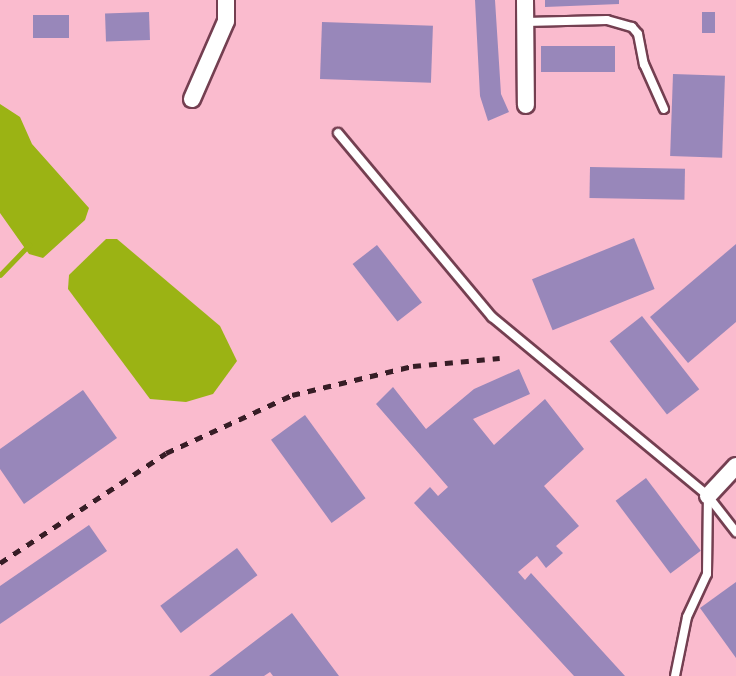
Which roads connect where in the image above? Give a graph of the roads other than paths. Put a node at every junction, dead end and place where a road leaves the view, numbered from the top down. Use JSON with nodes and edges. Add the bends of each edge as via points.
{"nodes":[{"id":1,"x":226,"y":0,"type":"edge"},
{"id":2,"x":525,"y":0,"type":"edge"},
{"id":3,"x":525,"y":22,"type":"junction"},
{"id":4,"x":192,"y":99,"type":"dead end"},
{"id":5,"x":526,"y":105,"type":"dead end"},
{"id":6,"x":664,"y":109,"type":"dead end"},
{"id":7,"x":338,"y":133,"type":"dead end"},
{"id":8,"x":736,"y":466,"type":"edge"},
{"id":9,"x":708,"y":496,"type":"junction"},
{"id":10,"x":736,"y":532,"type":"edge"},
{"id":11,"x":675,"y":676,"type":"edge"}],
"edges":[{"from":1,"to":4,"type":"street","via":[[226,21]]},
{"from":2,"to":3,"type":"street"},
{"from":3,"to":5,"type":"street"},
{"from":3,"to":6,"type":"lane","via":[[607,20],[632,27],[638,34],[644,64]]},
{"from":7,"to":9,"type":"lane","via":[[492,317]]},
{"from":8,"to":9,"type":"street"},
{"from":9,"to":10,"type":"lane"},
{"from":9,"to":11,"type":"lane","via":[[707,574],[687,617]]}]}
